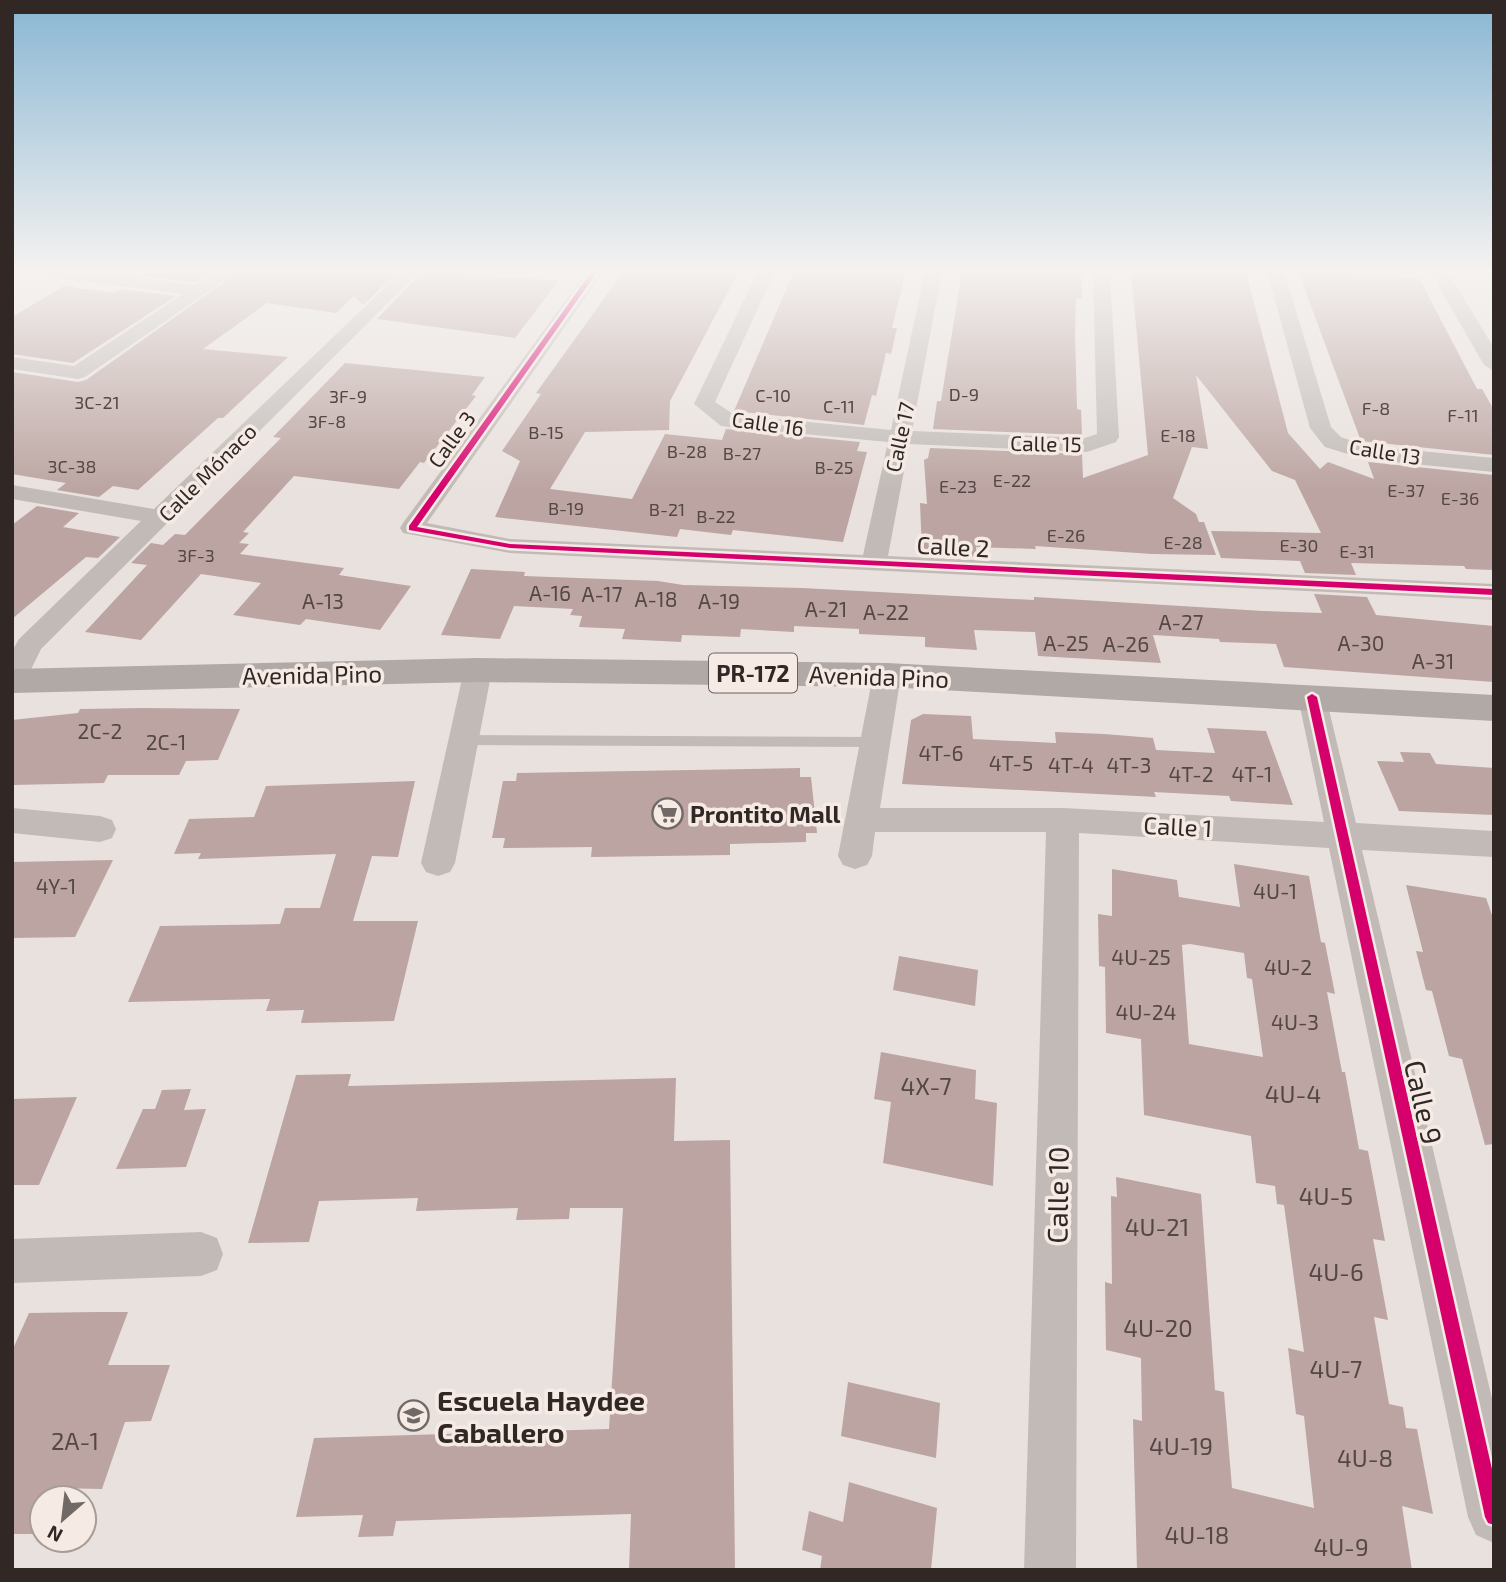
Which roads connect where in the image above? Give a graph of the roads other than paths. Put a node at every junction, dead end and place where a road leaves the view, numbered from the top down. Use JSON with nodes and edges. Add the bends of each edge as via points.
{"nodes":[{"id":1,"x":120,"y":345,"type":"edge"},
{"id":2,"x":336,"y":345,"type":"edge"},
{"id":3,"x":543,"y":345,"type":"edge"},
{"id":4,"x":732,"y":345,"type":"edge"},
{"id":5,"x":918,"y":345,"type":"edge"},
{"id":6,"x":1105,"y":345,"type":"edge"},
{"id":7,"x":1297,"y":345,"type":"edge"},
{"id":8,"x":1482,"y":345,"type":"edge"},
{"id":9,"x":12,"y":362,"type":"edge"},
{"id":10,"x":1494,"y":365,"type":"edge"},
{"id":11,"x":899,"y":437,"type":"junction"},
{"id":12,"x":1494,"y":465,"type":"edge"},
{"id":13,"x":12,"y":492,"type":"edge"},
{"id":14,"x":161,"y":517,"type":"junction"},
{"id":15,"x":412,"y":528,"type":"joint"},
{"id":16,"x":874,"y":563,"type":"junction"},
{"id":17,"x":1494,"y":592,"type":"edge"},
{"id":18,"x":478,"y":670,"type":"junction"},
{"id":19,"x":887,"y":675,"type":"junction"},
{"id":20,"x":12,"y":681,"type":"edge"},
{"id":21,"x":1312,"y":697,"type":"junction"},
{"id":22,"x":1494,"y":708,"type":"edge"},
{"id":23,"x":462,"y":740,"type":"junction"},
{"id":24,"x":875,"y":742,"type":"junction"},
{"id":25,"x":12,"y":820,"type":"edge"},
{"id":26,"x":862,"y":820,"type":"junction"},
{"id":27,"x":1063,"y":820,"type":"junction"},
{"id":28,"x":100,"y":829,"type":"dead end"},
{"id":29,"x":1341,"y":836,"type":"junction"},
{"id":30,"x":1494,"y":844,"type":"edge"},
{"id":31,"x":855,"y":856,"type":"dead end"},
{"id":32,"x":438,"y":863,"type":"dead end"},
{"id":33,"x":201,"y":1255,"type":"dead end"},
{"id":34,"x":12,"y":1261,"type":"edge"},
{"id":35,"x":1494,"y":1517,"type":"edge"},
{"id":36,"x":1050,"y":1570,"type":"edge"}],
"edges":[{"from":1,"to":9,"type":"street","via":[[78,373]]},
{"from":2,"to":14,"type":"street","name":"Calle Mónaco"},
{"from":3,"to":15,"type":"street","name":"Calle 3"},
{"from":4,"to":11,"type":"street","name":"Calle 16","via":[[704,404],[729,421]]},
{"from":5,"to":11,"type":"street","name":"Calle 17"},
{"from":6,"to":11,"type":"street","name":"Calle 15","via":[[1108,437],[1087,445]]},
{"from":7,"to":12,"type":"street","name":"Calle 13","via":[[1321,428],[1333,442],[1364,452]]},
{"from":8,"to":10,"type":"street"},
{"from":11,"to":16,"type":"street","name":"Calle 17"},
{"from":13,"to":14,"type":"street"},
{"from":14,"to":20,"type":"street","name":"Calle Mónaco","via":[[29,645]]},
{"from":15,"to":16,"type":"street","name":"Calle 2","via":[[510,546]]},
{"from":16,"to":17,"type":"street","name":"Calle 2"},
{"from":18,"to":19,"type":"main road","name":"Avenida Pino","number":"PR-172"},
{"from":18,"to":20,"type":"main road","name":"Avenida Pino","number":"PR-172"},
{"from":18,"to":23,"type":"street"},
{"from":19,"to":21,"type":"main road","name":"Avenida Pino","number":"PR-172"},
{"from":19,"to":24,"type":"street"},
{"from":21,"to":22,"type":"main road","name":"Avenida Pino","number":"PR-172"},
{"from":21,"to":29,"type":"street","name":"Calle 9"},
{"from":23,"to":24,"type":"lane"},
{"from":23,"to":32,"type":"street"},
{"from":24,"to":26,"type":"street"},
{"from":25,"to":28,"type":"street"},
{"from":26,"to":27,"type":"street","name":"Calle 1"},
{"from":26,"to":31,"type":"street"},
{"from":27,"to":29,"type":"street","name":"Calle 1"},
{"from":27,"to":36,"type":"street","name":"Calle 10"},
{"from":29,"to":30,"type":"street","name":"Calle 1"},
{"from":29,"to":35,"type":"street","name":"Calle 9"},
{"from":33,"to":34,"type":"street"}]}
